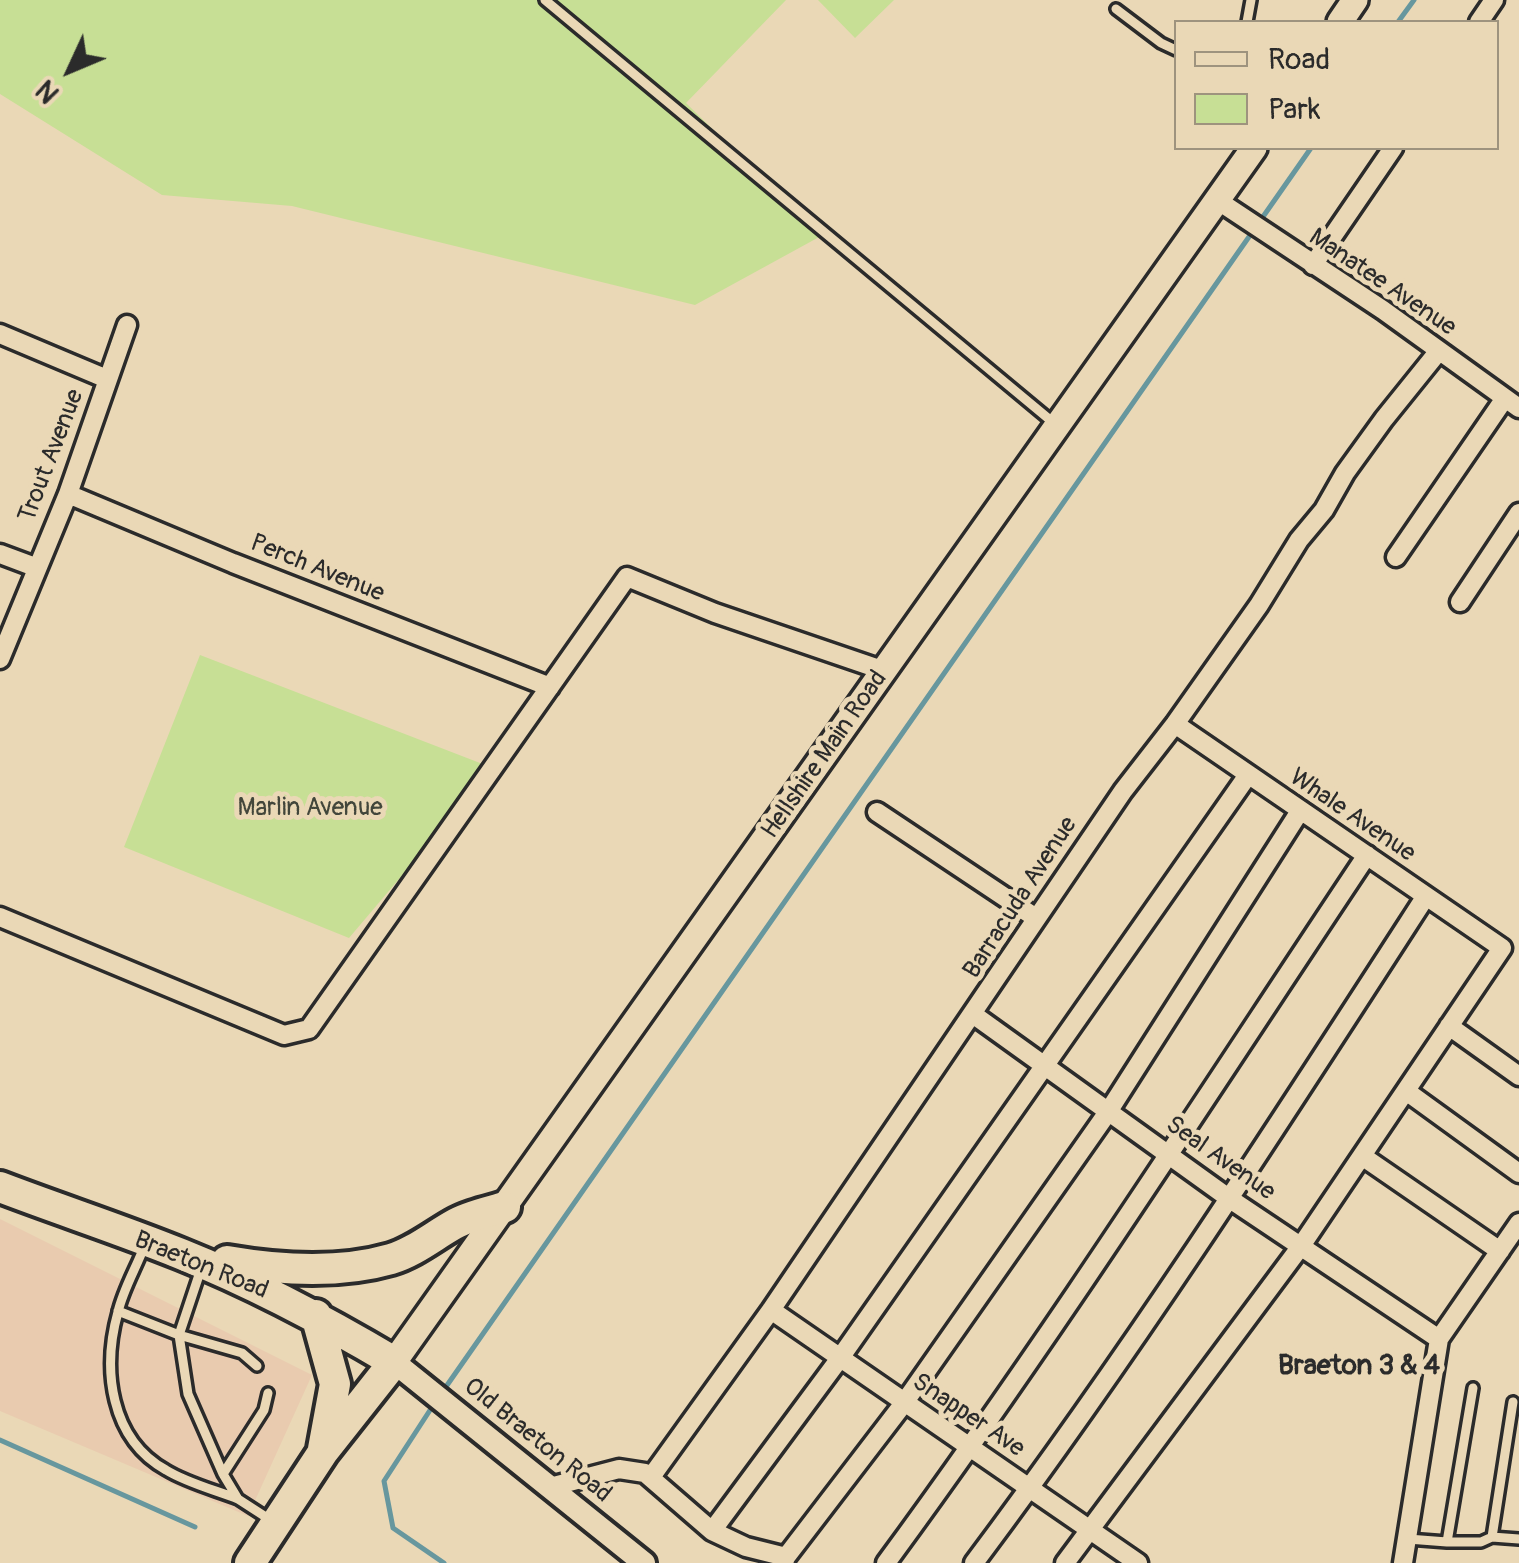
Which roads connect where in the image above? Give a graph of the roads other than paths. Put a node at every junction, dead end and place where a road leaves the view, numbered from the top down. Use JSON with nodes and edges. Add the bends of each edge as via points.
{"nodes":[{"id":1,"x":544,"y":0,"type":"edge"},
{"id":2,"x":1116,"y":9,"type":"dead end"},
{"id":3,"x":1174,"y":49,"type":"edge"},
{"id":4,"x":1253,"y":150,"type":"edge"},
{"id":5,"x":1392,"y":150,"type":"edge"},
{"id":6,"x":1225,"y":205,"type":"junction"},
{"id":7,"x":1313,"y":265,"type":"junction"},
{"id":8,"x":128,"y":325,"type":"dead end"},
{"id":9,"x":0,"y":334,"type":"edge"},
{"id":10,"x":1438,"y":352,"type":"junction"},
{"id":11,"x":108,"y":379,"type":"junction"},
{"id":12,"x":1512,"y":402,"type":"edge"},
{"id":13,"x":1057,"y":425,"type":"junction"},
{"id":14,"x":68,"y":494,"type":"junction"},
{"id":15,"x":1519,"y":513,"type":"edge"},
{"id":16,"x":0,"y":554,"type":"edge"},
{"id":17,"x":1396,"y":558,"type":"dead end"},
{"id":18,"x":35,"y":567,"type":"junction"},
{"id":19,"x":1460,"y":602,"type":"dead end"},
{"id":20,"x":0,"y":659,"type":"edge"},
{"id":21,"x":885,"y":670,"type":"junction"},
{"id":22,"x":550,"y":687,"type":"junction"},
{"id":23,"x":1175,"y":724,"type":"junction"},
{"id":24,"x":1248,"y":775,"type":"junction"},
{"id":25,"x":1300,"y":811,"type":"junction"},
{"id":26,"x":878,"y":812,"type":"dead end"},
{"id":27,"x":1368,"y":855,"type":"junction"},
{"id":28,"x":1426,"y":896,"type":"junction"},
{"id":29,"x":0,"y":917,"type":"edge"},
{"id":30,"x":1036,"y":918,"type":"junction"},
{"id":31,"x":974,"y":1015,"type":"junction"},
{"id":32,"x":1450,"y":1026,"type":"junction"},
{"id":33,"x":1043,"y":1066,"type":"junction"},
{"id":34,"x":1519,"y":1076,"type":"edge"},
{"id":35,"x":1406,"y":1091,"type":"junction"},
{"id":36,"x":1108,"y":1112,"type":"junction"},
{"id":37,"x":1170,"y":1154,"type":"junction"},
{"id":38,"x":1362,"y":1156,"type":"junction"},
{"id":39,"x":1519,"y":1173,"type":"edge"},
{"id":40,"x":0,"y":1188,"type":"edge"},
{"id":41,"x":1230,"y":1199,"type":"junction"},
{"id":42,"x":505,"y":1207,"type":"junction"},
{"id":43,"x":1519,"y":1223,"type":"edge"},
{"id":44,"x":147,"y":1242,"type":"junction"},
{"id":45,"x":1301,"y":1246,"type":"junction"},
{"id":46,"x":1500,"y":1251,"type":"junction"},
{"id":47,"x":191,"y":1258,"type":"junction"},
{"id":48,"x":772,"y":1310,"type":"junction"},
{"id":49,"x":118,"y":1311,"type":"junction"},
{"id":50,"x":316,"y":1315,"type":"junction"},
{"id":51,"x":179,"y":1335,"type":"junction"},
{"id":52,"x":1440,"y":1339,"type":"junction"},
{"id":53,"x":840,"y":1358,"type":"junction"},
{"id":54,"x":257,"y":1366,"type":"dead end"},
{"id":55,"x":404,"y":1370,"type":"junction"},
{"id":56,"x":1474,"y":1388,"type":"dead end"},
{"id":57,"x":268,"y":1393,"type":"dead end"},
{"id":58,"x":1513,"y":1402,"type":"dead end"},
{"id":59,"x":904,"y":1404,"type":"junction"},
{"id":60,"x":971,"y":1448,"type":"junction"},
{"id":61,"x":323,"y":1452,"type":"junction"},
{"id":62,"x":223,"y":1474,"type":"junction"},
{"id":63,"x":651,"y":1477,"type":"junction"},
{"id":64,"x":550,"y":1487,"type":"junction"},
{"id":65,"x":1030,"y":1489,"type":"junction"},
{"id":66,"x":238,"y":1499,"type":"junction"},
{"id":67,"x":274,"y":1522,"type":"junction"},
{"id":68,"x":1089,"y":1529,"type":"junction"},
{"id":69,"x":712,"y":1531,"type":"junction"},
{"id":70,"x":1492,"y":1537,"type":"junction"},
{"id":71,"x":1408,"y":1539,"type":"junction"},
{"id":72,"x":1519,"y":1540,"type":"edge"},
{"id":73,"x":1448,"y":1542,"type":"junction"},
{"id":74,"x":785,"y":1560,"type":"edge"},
{"id":75,"x":250,"y":1563,"type":"edge"},
{"id":76,"x":644,"y":1563,"type":"edge"},
{"id":77,"x":886,"y":1563,"type":"edge"},
{"id":78,"x":974,"y":1563,"type":"edge"},
{"id":79,"x":1066,"y":1563,"type":"edge"},
{"id":80,"x":1138,"y":1563,"type":"edge"},
{"id":81,"x":1403,"y":1563,"type":"edge"}],
"edges":[{"from":1,"to":13,"type":"lane"},
{"from":2,"to":3,"type":"lane"},
{"from":4,"to":6,"type":"main road","name":"Hellshire Main Road"},
{"from":5,"to":7,"type":"street"},
{"from":6,"to":7,"type":"street","name":"Manatee Avenue"},
{"from":6,"to":13,"type":"main road","name":"Hellshire Main Road"},
{"from":7,"to":10,"type":"street","name":"Manatee Avenue"},
{"from":8,"to":11,"type":"street","name":"Trout Avenue"},
{"from":9,"to":11,"type":"street"},
{"from":10,"to":12,"type":"street","name":"Manatee Avenue"},
{"from":10,"to":23,"type":"street","name":"Barracuda Avenue","via":[[1345,473]]},
{"from":11,"to":14,"type":"street","name":"Trout Avenue"},
{"from":12,"to":17,"type":"street"},
{"from":13,"to":21,"type":"main road","name":"Hellshire Main Road"},
{"from":14,"to":18,"type":"street","name":"Trout Avenue"},
{"from":14,"to":22,"type":"street","name":"Perch Avenue"},
{"from":15,"to":19,"type":"street"},
{"from":16,"to":18,"type":"street"},
{"from":18,"to":20,"type":"street","name":"Trout Avenue"},
{"from":21,"to":22,"type":"street","via":[[627,578]]},
{"from":21,"to":42,"type":"main road","name":"Hellshire Main Road"},
{"from":22,"to":29,"type":"street","via":[[308,1029],[284,1035],[269,1030]]},
{"from":23,"to":24,"type":"street","name":"Whale Avenue"},
{"from":23,"to":30,"type":"street","name":"Barracuda Avenue"},
{"from":24,"to":25,"type":"street","name":"Whale Avenue"},
{"from":24,"to":33,"type":"street"},
{"from":25,"to":27,"type":"street","name":"Whale Avenue"},
{"from":25,"to":36,"type":"street"},
{"from":26,"to":30,"type":"street"},
{"from":27,"to":28,"type":"street","name":"Whale Avenue"},
{"from":27,"to":37,"type":"street"},
{"from":28,"to":32,"type":"street","name":"Whale Avenue","via":[[1502,948]]},
{"from":28,"to":41,"type":"street"},
{"from":30,"to":31,"type":"street","name":"Barracuda Avenue"},
{"from":31,"to":33,"type":"street","name":"Seal Avenue"},
{"from":31,"to":48,"type":"street","name":"Barracuda Avenue"},
{"from":32,"to":34,"type":"street"},
{"from":32,"to":35,"type":"street"},
{"from":33,"to":36,"type":"street","name":"Seal Avenue"},
{"from":33,"to":53,"type":"street"},
{"from":35,"to":38,"type":"street"},
{"from":35,"to":39,"type":"street"},
{"from":36,"to":37,"type":"street","name":"Seal Avenue"},
{"from":36,"to":59,"type":"street"},
{"from":37,"to":41,"type":"street","name":"Seal Avenue"},
{"from":37,"to":60,"type":"street"},
{"from":38,"to":45,"type":"street"},
{"from":38,"to":46,"type":"street"},
{"from":40,"to":44,"type":"main road","name":"Braeton Road"},
{"from":41,"to":45,"type":"street","name":"Seal Avenue"},
{"from":41,"to":65,"type":"street"},
{"from":42,"to":47,"type":"main road","via":[[456,1222],[390,1259],[361,1264],[268,1268]]},
{"from":42,"to":55,"type":"main road","name":"Hellshire Main Road"},
{"from":43,"to":46,"type":"street"},
{"from":44,"to":47,"type":"main road","name":"Braeton Road"},
{"from":44,"to":49,"type":"lane"},
{"from":45,"to":52,"type":"street","name":"Seal Avenue"},
{"from":45,"to":68,"type":"street"},
{"from":46,"to":52,"type":"street"},
{"from":47,"to":50,"type":"main road","name":"Braeton Road"},
{"from":47,"to":51,"type":"lane"},
{"from":48,"to":53,"type":"street","name":"Snapper Ave"},
{"from":48,"to":63,"type":"street","name":"Barracuda Avenue"},
{"from":49,"to":51,"type":"lane"},
{"from":49,"to":66,"type":"lane","via":[[109,1370],[122,1426],[166,1470]]},
{"from":50,"to":55,"type":"main road","name":"Braeton Road"},
{"from":50,"to":61,"type":"main road","via":[[335,1384]]},
{"from":51,"to":54,"type":"lane","via":[[242,1353]]},
{"from":51,"to":62,"type":"lane","via":[[188,1394]]},
{"from":52,"to":71,"type":"street"},
{"from":53,"to":59,"type":"street","name":"Snapper Ave"},
{"from":53,"to":69,"type":"street"},
{"from":55,"to":61,"type":"main road"},
{"from":55,"to":64,"type":"street","name":"Old Braeton Road"},
{"from":56,"to":73,"type":"lane"},
{"from":57,"to":62,"type":"lane"},
{"from":58,"to":70,"type":"lane"},
{"from":59,"to":60,"type":"street","name":"Snapper Ave"},
{"from":59,"to":74,"type":"street"},
{"from":60,"to":65,"type":"street","name":"Snapper Ave"},
{"from":60,"to":77,"type":"street"},
{"from":61,"to":67,"type":"main road"},
{"from":62,"to":66,"type":"lane"},
{"from":63,"to":64,"type":"street","via":[[619,1469]]},
{"from":63,"to":69,"type":"street"},
{"from":64,"to":76,"type":"street","name":"Old Braeton Road"},
{"from":65,"to":68,"type":"street","name":"Snapper Ave"},
{"from":65,"to":78,"type":"street"},
{"from":66,"to":67,"type":"lane"},
{"from":67,"to":75,"type":"main road"},
{"from":68,"to":79,"type":"street"},
{"from":68,"to":80,"type":"street","name":"Snapper Ave"},
{"from":69,"to":74,"type":"street"},
{"from":70,"to":72,"type":"lane"},
{"from":70,"to":73,"type":"lane"},
{"from":71,"to":73,"type":"lane"},
{"from":71,"to":81,"type":"street"}]}
